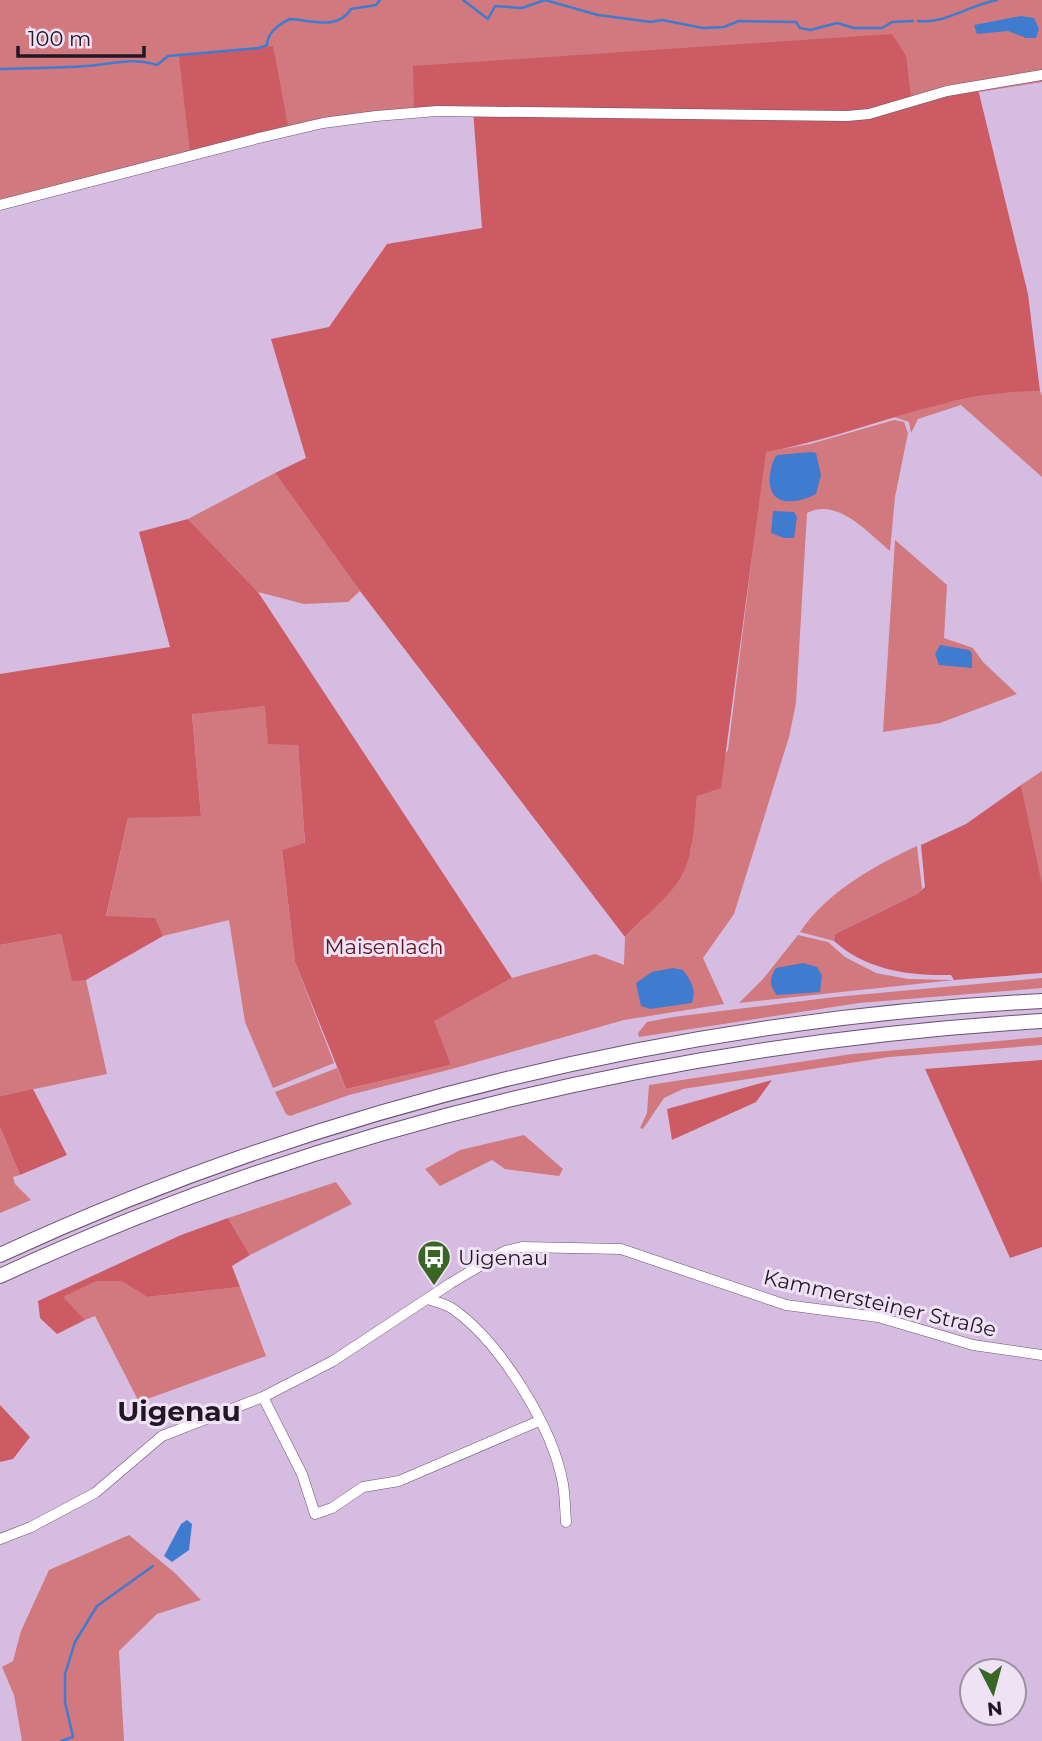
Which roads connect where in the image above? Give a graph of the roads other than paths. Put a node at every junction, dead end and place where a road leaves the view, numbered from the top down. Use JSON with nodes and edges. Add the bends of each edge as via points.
{"nodes":[{"id":1,"x":1042,"y":75,"type":"edge"},
{"id":2,"x":0,"y":205,"type":"edge"},
{"id":3,"x":1042,"y":1001,"type":"edge"},
{"id":4,"x":1042,"y":1021,"type":"edge"},
{"id":5,"x":0,"y":1255,"type":"edge"},
{"id":6,"x":0,"y":1276,"type":"edge"},
{"id":7,"x":428,"y":1299,"type":"junction"},
{"id":8,"x":1042,"y":1355,"type":"edge"},
{"id":9,"x":263,"y":1397,"type":"junction"},
{"id":10,"x":539,"y":1421,"type":"junction"},
{"id":11,"x":566,"y":1522,"type":"dead end"},
{"id":12,"x":0,"y":1539,"type":"edge"}],
"edges":[{"from":1,"to":2,"type":"street","via":[[947,91],[847,116],[437,110],[346,120]]},
{"from":3,"to":5,"type":"highway","via":[[757,1031],[492,1084],[220,1166],[129,1199]]},
{"from":4,"to":6,"type":"highway","via":[[807,1042],[680,1062],[527,1094],[241,1178],[138,1216]]},
{"from":7,"to":8,"type":"street","name":"Kammersteiner Straße","via":[[505,1251],[603,1247],[641,1255],[786,1305],[878,1317],[973,1345]]},
{"from":7,"to":9,"type":"street","name":"Kammersteiner Straße","via":[[332,1361]]},
{"from":7,"to":10,"type":"street","via":[[451,1308],[487,1338]]},
{"from":9,"to":10,"type":"street","via":[[302,1474],[315,1514],[363,1486],[398,1481]]},
{"from":9,"to":12,"type":"street","name":"Kammersteiner Straße","via":[[162,1436],[95,1493]]},
{"from":10,"to":11,"type":"street","via":[[563,1484]]}]}
